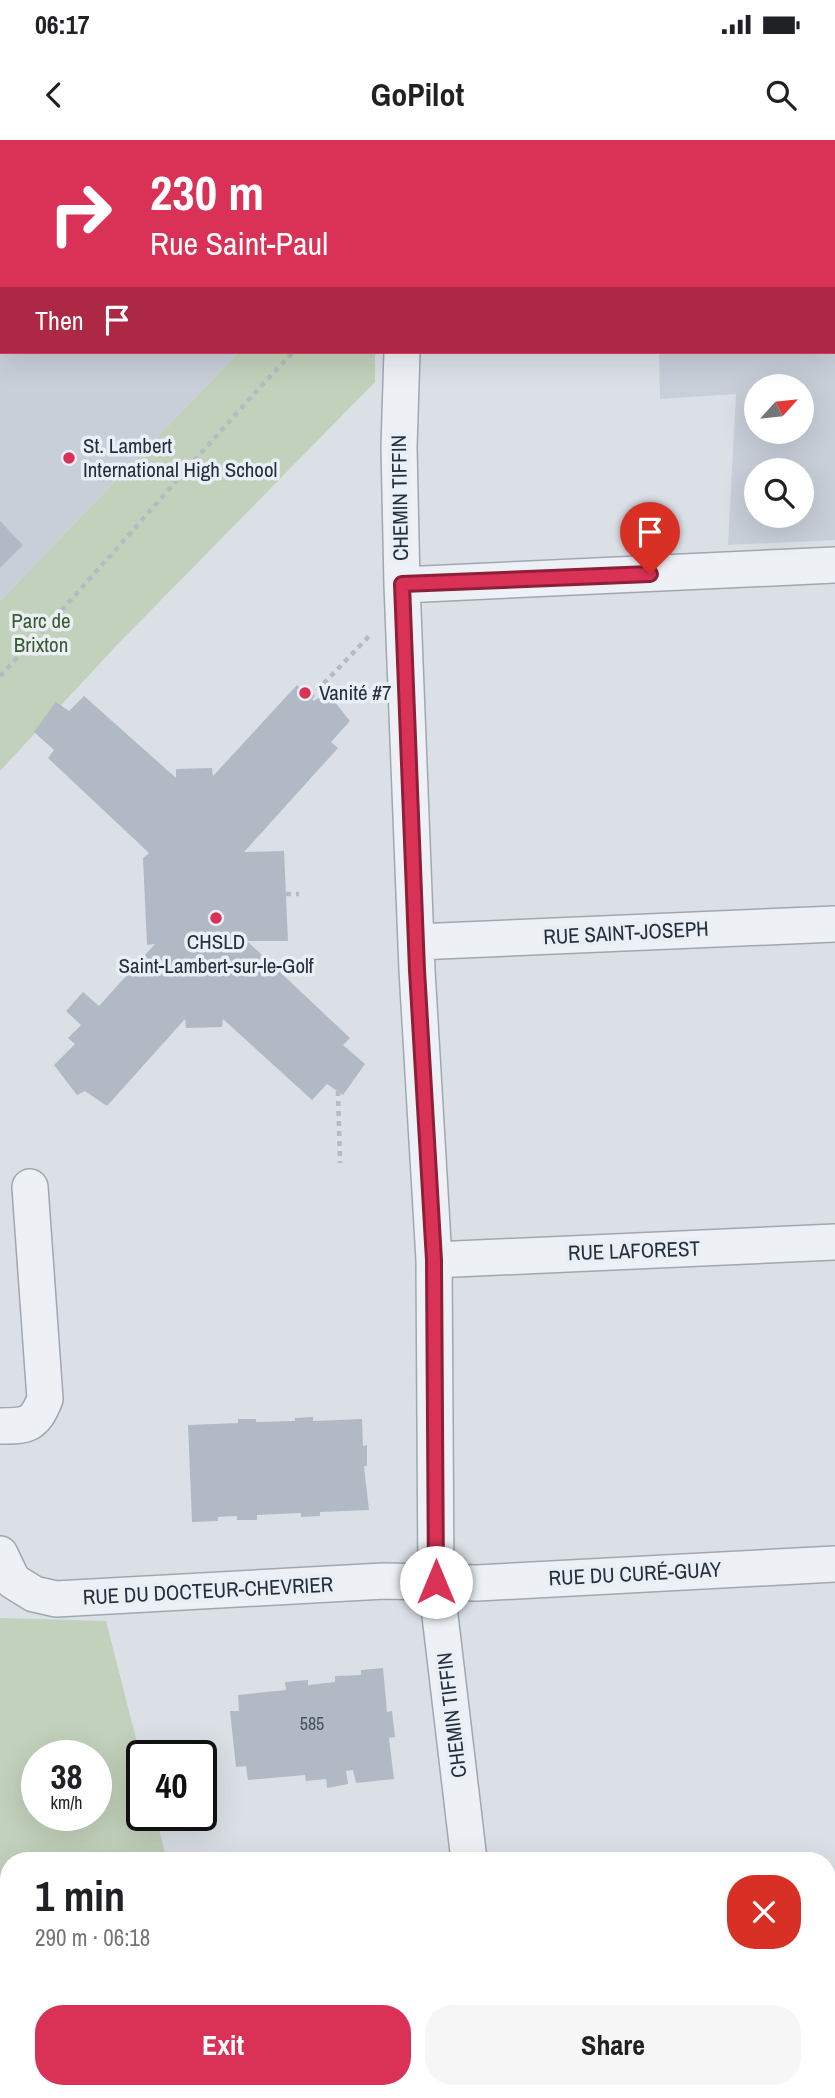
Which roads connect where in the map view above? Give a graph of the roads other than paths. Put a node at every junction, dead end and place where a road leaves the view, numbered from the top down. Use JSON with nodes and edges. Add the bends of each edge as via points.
{"nodes":[{"id":1,"x":402,"y":354,"type":"edge"},
{"id":2,"x":835,"y":565,"type":"edge"},
{"id":3,"x":402,"y":584,"type":"junction"},
{"id":4,"x":835,"y":924,"type":"edge"},
{"id":5,"x":416,"y":942,"type":"junction"},
{"id":6,"x":30,"y":1187,"type":"dead end"},
{"id":7,"x":835,"y":1242,"type":"edge"},
{"id":8,"x":434,"y":1260,"type":"junction"},
{"id":9,"x":0,"y":1426,"type":"edge"},
{"id":10,"x":0,"y":1554,"type":"edge"},
{"id":11,"x":835,"y":1564,"type":"edge"},
{"id":12,"x":436,"y":1582,"type":"junction"},
{"id":13,"x":468,"y":1852,"type":"edge"}],
"edges":[{"from":1,"to":3,"type":"street","name":"CHEMIN TIFFIN"},
{"from":2,"to":3,"type":"street"},
{"from":3,"to":5,"type":"street","name":"CHEMIN TIFFIN"},
{"from":4,"to":5,"type":"street","name":"RUE SAINT-JOSEPH"},
{"from":5,"to":8,"type":"street","name":"CHEMIN TIFFIN"},
{"from":6,"to":9,"type":"street","via":[[45,1399],[38,1417],[21,1426]]},
{"from":7,"to":8,"type":"street","name":"RUE LAFOREST"},
{"from":8,"to":12,"type":"street","name":"CHEMIN TIFFIN"},
{"from":10,"to":12,"type":"street","name":"RUE DU DOCTEUR-CHEVRIER","via":[[13,1581],[34,1594],[56,1599]]},
{"from":11,"to":12,"type":"street","name":"RUE DU CURÉ-GUAY"},
{"from":12,"to":13,"type":"street","name":"CHEMIN TIFFIN"}]}
